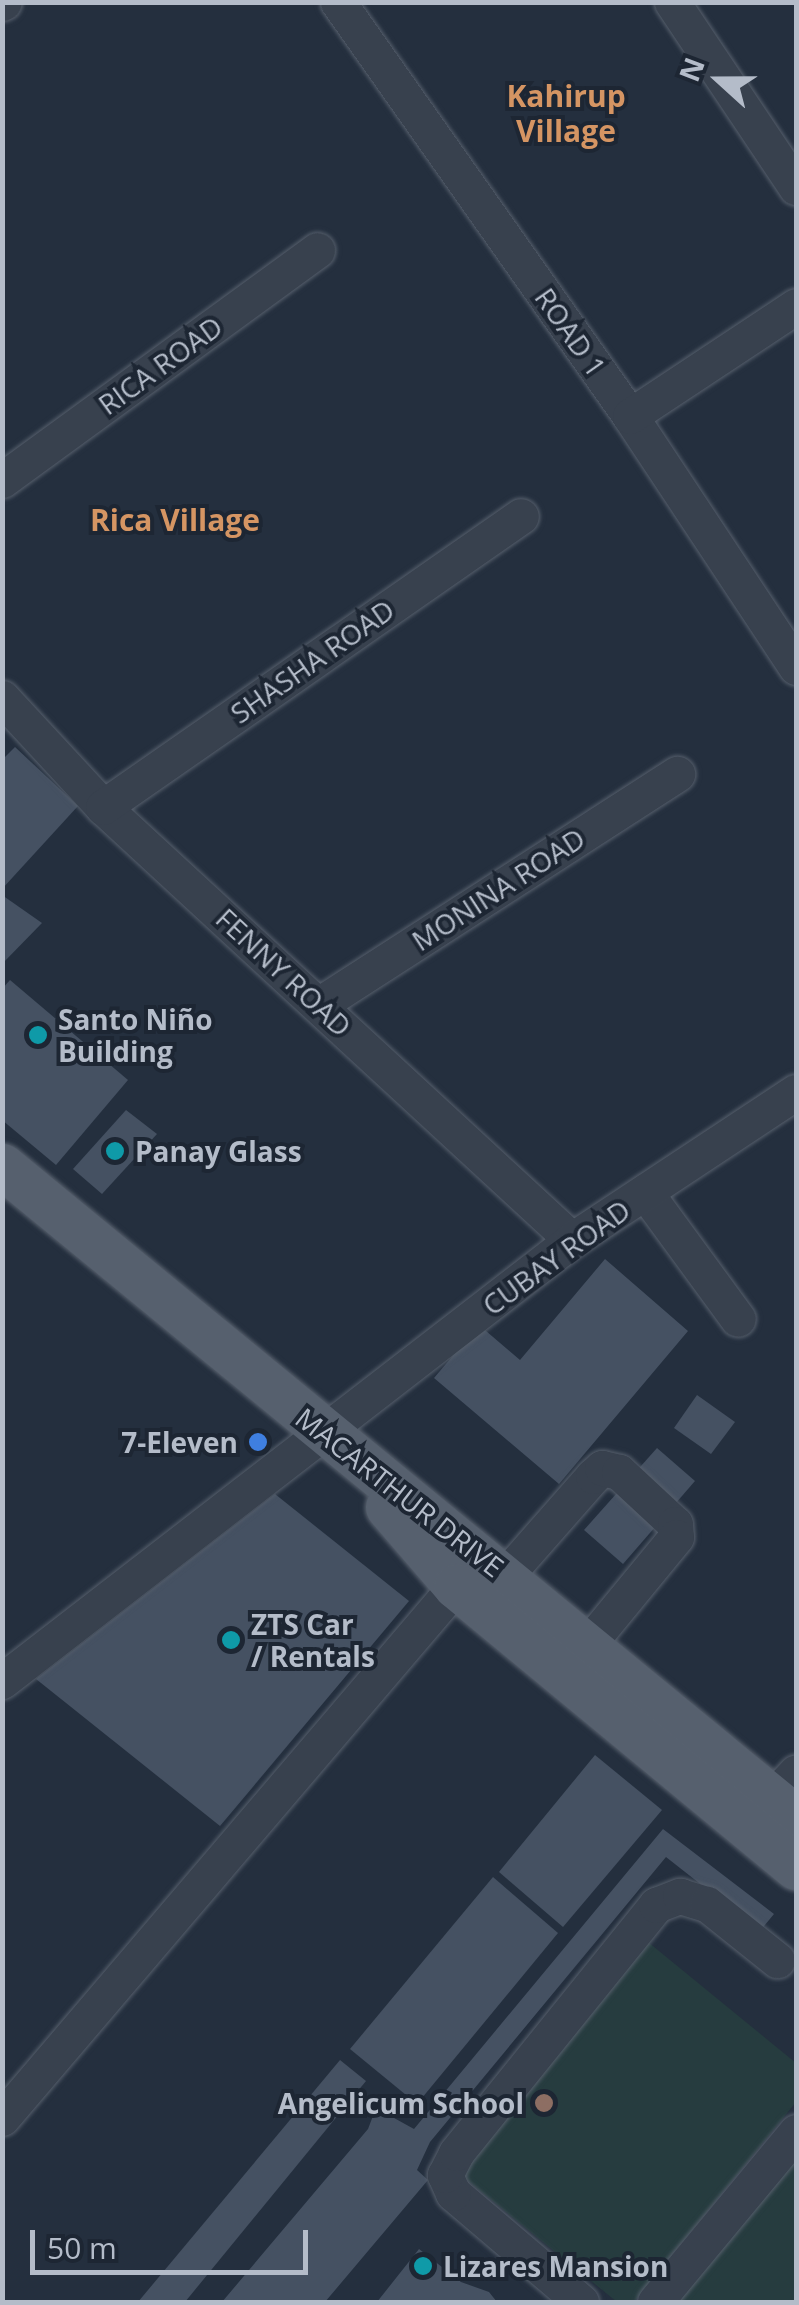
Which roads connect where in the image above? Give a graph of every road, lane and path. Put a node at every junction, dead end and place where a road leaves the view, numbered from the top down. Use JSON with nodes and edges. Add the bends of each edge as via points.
{"nodes":[{"id":1,"x":338,"y":2,"type":"edge"},
{"id":2,"x":672,"y":2,"type":"edge"},
{"id":3,"x":796,"y":188,"type":"edge"},
{"id":4,"x":317,"y":250,"type":"dead end"},
{"id":5,"x":796,"y":306,"type":"edge"},
{"id":6,"x":630,"y":416,"type":"junction"},
{"id":7,"x":2,"y":480,"type":"edge"},
{"id":8,"x":521,"y":516,"type":"dead end"},
{"id":9,"x":796,"y":668,"type":"edge"},
{"id":10,"x":2,"y":698,"type":"edge"},
{"id":11,"x":677,"y":774,"type":"dead end"},
{"id":12,"x":103,"y":807,"type":"junction"},
{"id":13,"x":320,"y":1004,"type":"junction"},
{"id":14,"x":796,"y":1092,"type":"edge"},
{"id":15,"x":2,"y":1166,"type":"edge"},
{"id":16,"x":645,"y":1192,"type":"junction"},
{"id":17,"x":572,"y":1240,"type":"junction"},
{"id":18,"x":738,"y":1319,"type":"dead end"},
{"id":19,"x":325,"y":1433,"type":"junction"},
{"id":20,"x":482,"y":1572,"type":"junction"},
{"id":21,"x":588,"y":1644,"type":"junction"},
{"id":22,"x":2,"y":1682,"type":"edge"},
{"id":23,"x":788,"y":1796,"type":"edge"},
{"id":24,"x":796,"y":1867,"type":"edge"},
{"id":25,"x":776,"y":1960,"type":"dead end"},
{"id":26,"x":2,"y":2118,"type":"edge"},
{"id":27,"x":796,"y":2132,"type":"edge"},
{"id":28,"x":581,"y":2302,"type":"edge"},
{"id":29,"x":656,"y":2302,"type":"edge"}],
"edges":[{"from":1,"to":6,"type":"street","name":"ROAD 1"},
{"from":2,"to":3,"type":"street"},
{"from":4,"to":7,"type":"street","name":"RICA ROAD"},
{"from":5,"to":6,"type":"street"},
{"from":6,"to":9,"type":"street","name":"ROAD 1"},
{"from":8,"to":12,"type":"street","name":"SHASHA ROAD"},
{"from":10,"to":12,"type":"street","name":"FENNY ROAD"},
{"from":11,"to":13,"type":"street","name":"MONINA ROAD"},
{"from":12,"to":13,"type":"street","name":"FENNY ROAD"},
{"from":13,"to":17,"type":"street","name":"FENNY ROAD"},
{"from":14,"to":16,"type":"street","name":"CUBAY ROAD"},
{"from":15,"to":19,"type":"main road","name":"MACARTHUR DRIVE"},
{"from":16,"to":17,"type":"street","name":"CUBAY ROAD"},
{"from":16,"to":18,"type":"street"},
{"from":17,"to":19,"type":"street","name":"CUBAY ROAD"},
{"from":19,"to":20,"type":"main road","name":"MACARTHUR DRIVE"},
{"from":19,"to":22,"type":"street","name":"CUBAY ROAD"},
{"from":20,"to":21,"type":"main road","name":"MACARTHUR DRIVE"},
{"from":20,"to":21,"type":"street","via":[[602,1468],[619,1472],[675,1524],[676,1537]]},
{"from":20,"to":24,"type":"main road"},
{"from":20,"to":26,"type":"street"},
{"from":21,"to":23,"type":"main road","name":"MACARTHUR DRIVE"},
{"from":25,"to":28,"type":"street","via":[[706,1904],[680,1896],[656,1905],[456,2153],[444,2175],[453,2193]]},
{"from":27,"to":29,"type":"street"}]}
